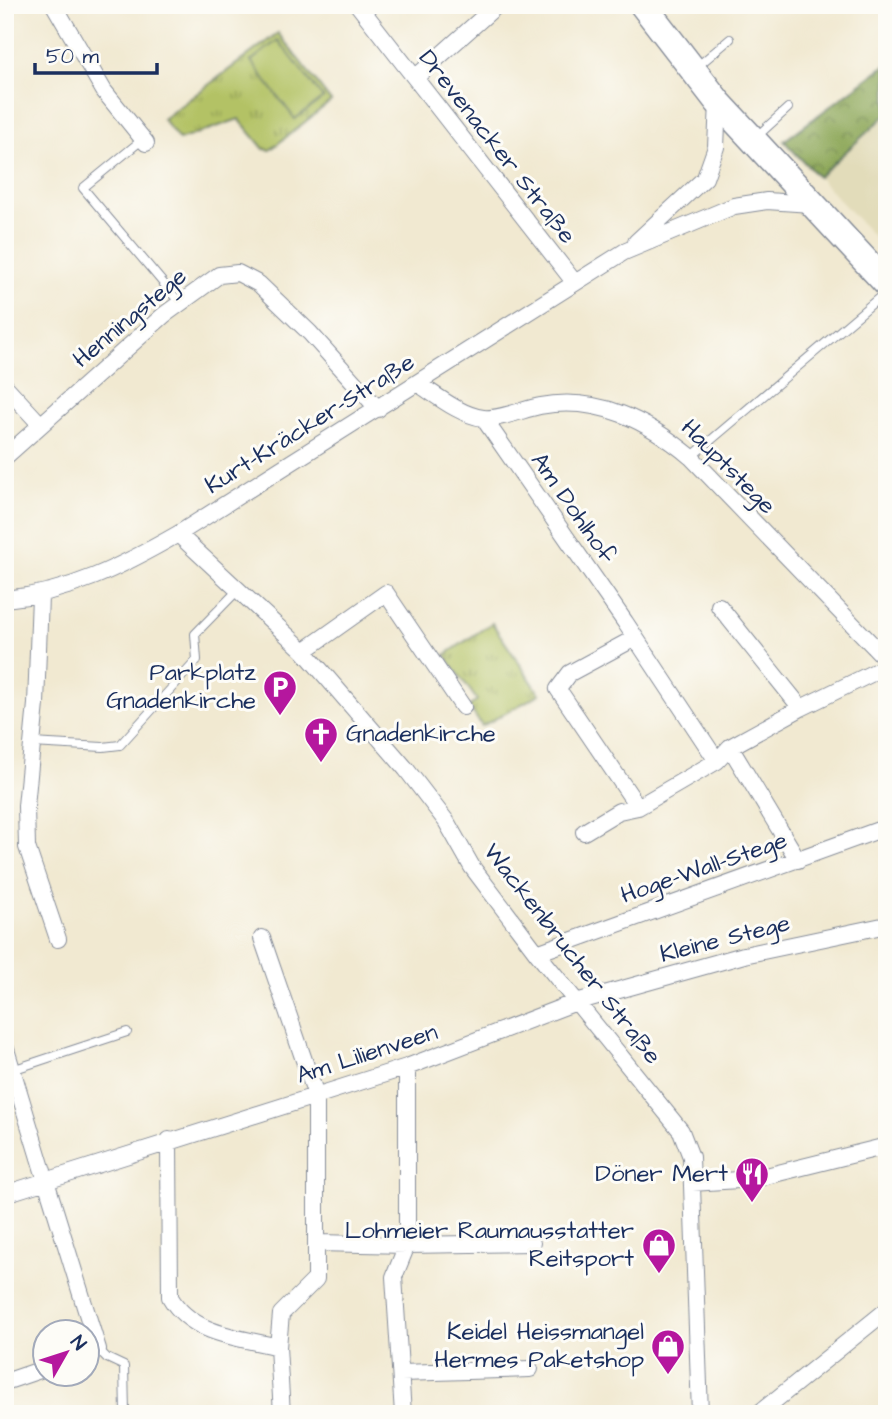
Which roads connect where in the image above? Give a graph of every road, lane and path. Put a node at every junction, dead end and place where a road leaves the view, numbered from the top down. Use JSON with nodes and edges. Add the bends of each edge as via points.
{"nodes":[{"id":1,"x":54,"y":5,"type":"edge"},
{"id":2,"x":358,"y":5,"type":"edge"},
{"id":3,"x":496,"y":5,"type":"edge"},
{"id":4,"x":643,"y":5,"type":"edge"},
{"id":5,"x":730,"y":39,"type":"dead end"},
{"id":6,"x":693,"y":70,"type":"junction"},
{"id":7,"x":415,"y":78,"type":"junction"},
{"id":8,"x":718,"y":102,"type":"junction"},
{"id":9,"x":788,"y":108,"type":"dead end"},
{"id":10,"x":752,"y":140,"type":"junction"},
{"id":11,"x":144,"y":141,"type":"joint"},
{"id":12,"x":811,"y":204,"type":"junction"},
{"id":13,"x":624,"y":252,"type":"junction"},
{"id":14,"x":884,"y":277,"type":"edge"},
{"id":15,"x":575,"y":283,"type":"junction"},
{"id":16,"x":180,"y":303,"type":"junction"},
{"id":17,"x":417,"y":383,"type":"junction"},
{"id":18,"x":5,"y":386,"type":"edge"},
{"id":19,"x":379,"y":409,"type":"junction"},
{"id":20,"x":484,"y":419,"type":"junction"},
{"id":21,"x":40,"y":424,"type":"junction"},
{"id":22,"x":5,"y":457,"type":"edge"},
{"id":23,"x":691,"y":457,"type":"junction"},
{"id":24,"x":178,"y":534,"type":"junction"},
{"id":25,"x":239,"y":589,"type":"junction"},
{"id":26,"x":40,"y":596,"type":"junction"},
{"id":27,"x":5,"y":599,"type":"edge"},
{"id":28,"x":719,"y":606,"type":"dead end"},
{"id":29,"x":635,"y":638,"type":"junction"},
{"id":30,"x":304,"y":651,"type":"junction"},
{"id":31,"x":887,"y":660,"type":"edge"},
{"id":32,"x":887,"y":666,"type":"edge"},
{"id":33,"x":463,"y":707,"type":"dead end"},
{"id":34,"x":801,"y":708,"type":"junction"},
{"id":35,"x":32,"y":743,"type":"junction"},
{"id":36,"x":730,"y":747,"type":"junction"},
{"id":37,"x":717,"y":761,"type":"junction"},
{"id":38,"x":638,"y":807,"type":"junction"},
{"id":39,"x":887,"y":827,"type":"edge"},
{"id":40,"x":584,"y":832,"type":"dead end"},
{"id":41,"x":798,"y":860,"type":"junction"},
{"id":42,"x":887,"y":925,"type":"edge"},
{"id":43,"x":262,"y":938,"type":"dead end"},
{"id":44,"x":58,"y":939,"type":"dead end"},
{"id":45,"x":537,"y":953,"type":"junction"},
{"id":46,"x":576,"y":1002,"type":"junction"},
{"id":47,"x":127,"y":1032,"type":"dead end"},
{"id":48,"x":5,"y":1046,"type":"edge"},
{"id":49,"x":407,"y":1067,"type":"junction"},
{"id":50,"x":12,"y":1070,"type":"junction"},
{"id":51,"x":316,"y":1095,"type":"junction"},
{"id":52,"x":169,"y":1140,"type":"junction"},
{"id":53,"x":887,"y":1146,"type":"edge"},
{"id":54,"x":46,"y":1181,"type":"junction"},
{"id":55,"x":692,"y":1183,"type":"junction"},
{"id":56,"x":5,"y":1194,"type":"edge"},
{"id":57,"x":317,"y":1243,"type":"junction"},
{"id":58,"x":532,"y":1243,"type":"dead end"},
{"id":59,"x":407,"y":1245,"type":"junction"},
{"id":60,"x":887,"y":1310,"type":"edge"},
{"id":61,"x":84,"y":1318,"type":"edge"},
{"id":62,"x":278,"y":1348,"type":"junction"},
{"id":63,"x":102,"y":1356,"type":"edge"},
{"id":64,"x":530,"y":1369,"type":"dead end"},
{"id":65,"x":32,"y":1373,"type":"edge"},
{"id":66,"x":401,"y":1373,"type":"junction"},
{"id":67,"x":5,"y":1382,"type":"edge"},
{"id":68,"x":125,"y":1414,"type":"edge"},
{"id":69,"x":282,"y":1414,"type":"edge"},
{"id":70,"x":403,"y":1414,"type":"edge"},
{"id":71,"x":700,"y":1414,"type":"edge"},
{"id":72,"x":758,"y":1414,"type":"edge"}],
"edges":[{"from":1,"to":11,"type":"street","via":[[104,91]]},
{"from":2,"to":7,"type":"street","name":"Drevenacker Straße"},
{"from":3,"to":7,"type":"street"},
{"from":4,"to":6,"type":"main road"},
{"from":5,"to":6,"type":"lane"},
{"from":6,"to":8,"type":"main road"},
{"from":7,"to":15,"type":"street","name":"Drevenacker Straße"},
{"from":8,"to":10,"type":"main road"},
{"from":8,"to":13,"type":"street","name":"Kurt-Kräcker-Straße","via":[[716,146],[705,178]]},
{"from":9,"to":10,"type":"lane"},
{"from":10,"to":12,"type":"main road"},
{"from":11,"to":16,"type":"lane","via":[[83,188]]},
{"from":12,"to":13,"type":"street","name":"Kurt-Kräcker-Straße","via":[[766,201],[734,206]]},
{"from":12,"to":14,"type":"main road"},
{"from":13,"to":15,"type":"street","name":"Kurt-Kräcker-Straße"},
{"from":14,"to":23,"type":"lane"},
{"from":15,"to":17,"type":"street","name":"Kurt-Kräcker-Straße"},
{"from":16,"to":19,"type":"street","name":"Henningstege","via":[[219,275],[238,273],[249,278],[310,333]]},
{"from":16,"to":21,"type":"street","name":"Henningstege"},
{"from":17,"to":19,"type":"street","name":"Kurt-Kräcker-Straße"},
{"from":17,"to":20,"type":"street"},
{"from":18,"to":21,"type":"street"},
{"from":19,"to":24,"type":"street","name":"Kurt-Kräcker-Straße"},
{"from":20,"to":23,"type":"street","name":"Hauptstege","via":[[544,405],[588,403],[660,431]]},
{"from":20,"to":29,"type":"street","name":"Am Dohlhof"},
{"from":21,"to":22,"type":"street","name":"Henningstege"},
{"from":23,"to":31,"type":"street","name":"Hauptstege"},
{"from":24,"to":25,"type":"street","name":"Wackenbrucher Straße"},
{"from":24,"to":26,"type":"street","name":"Kurt-Kräcker-Straße","via":[[124,565]]},
{"from":25,"to":30,"type":"street","name":"Wackenbrucher Straße"},
{"from":25,"to":35,"type":"lane","via":[[195,634],[197,660],[126,741],[103,747]]},
{"from":26,"to":27,"type":"street","name":"Kurt-Kräcker-Straße"},
{"from":26,"to":35,"type":"street"},
{"from":28,"to":34,"type":"street"},
{"from":29,"to":37,"type":"street","name":"Am Dohlhof"},
{"from":29,"to":38,"type":"street","via":[[570,673],[558,689]]},
{"from":30,"to":33,"type":"street","via":[[386,593]]},
{"from":30,"to":45,"type":"street","name":"Wackenbrucher Straße","via":[[446,821],[472,867]]},
{"from":32,"to":34,"type":"street"},
{"from":34,"to":36,"type":"street"},
{"from":35,"to":44,"type":"street","via":[[27,847]]},
{"from":36,"to":37,"type":"street"},
{"from":36,"to":41,"type":"street"},
{"from":37,"to":38,"type":"street"},
{"from":38,"to":40,"type":"street","via":[[619,811]]},
{"from":39,"to":41,"type":"street","name":"Hoge-Wall-Stege"},
{"from":41,"to":45,"type":"street","name":"Hoge-Wall-Stege"},
{"from":42,"to":46,"type":"street","name":"Kleine Stege","via":[[744,955]]},
{"from":43,"to":51,"type":"street"},
{"from":45,"to":46,"type":"street","name":"Wackenbrucher Straße"},
{"from":46,"to":49,"type":"street","name":"Am Lilienveen"},
{"from":46,"to":55,"type":"street","name":"Wackenbrucher Straße","via":[[681,1131],[691,1157]]},
{"from":47,"to":50,"type":"lane"},
{"from":48,"to":50,"type":"street"},
{"from":49,"to":51,"type":"street","name":"Am Lilienveen"},
{"from":49,"to":59,"type":"street"},
{"from":50,"to":54,"type":"street"},
{"from":51,"to":52,"type":"street","name":"Am Lilienveen"},
{"from":51,"to":57,"type":"street"},
{"from":52,"to":54,"type":"street","name":"Am Lilienveen"},
{"from":52,"to":62,"type":"street","via":[[170,1297],[180,1315],[199,1327]]},
{"from":53,"to":55,"type":"street","via":[[754,1179]]},
{"from":54,"to":56,"type":"street","name":"Am Lilienveen"},
{"from":54,"to":61,"type":"street"},
{"from":55,"to":71,"type":"street","name":"Wackenbrucher Straße"},
{"from":57,"to":59,"type":"street"},
{"from":57,"to":62,"type":"street","via":[[316,1279],[281,1314]]},
{"from":58,"to":59,"type":"street"},
{"from":59,"to":66,"type":"street","via":[[394,1277]]},
{"from":60,"to":72,"type":"street"},
{"from":62,"to":69,"type":"street"},
{"from":63,"to":68,"type":"lane","via":[[124,1366]]},
{"from":64,"to":66,"type":"street"},
{"from":65,"to":67,"type":"street"},
{"from":66,"to":70,"type":"street"}]}
